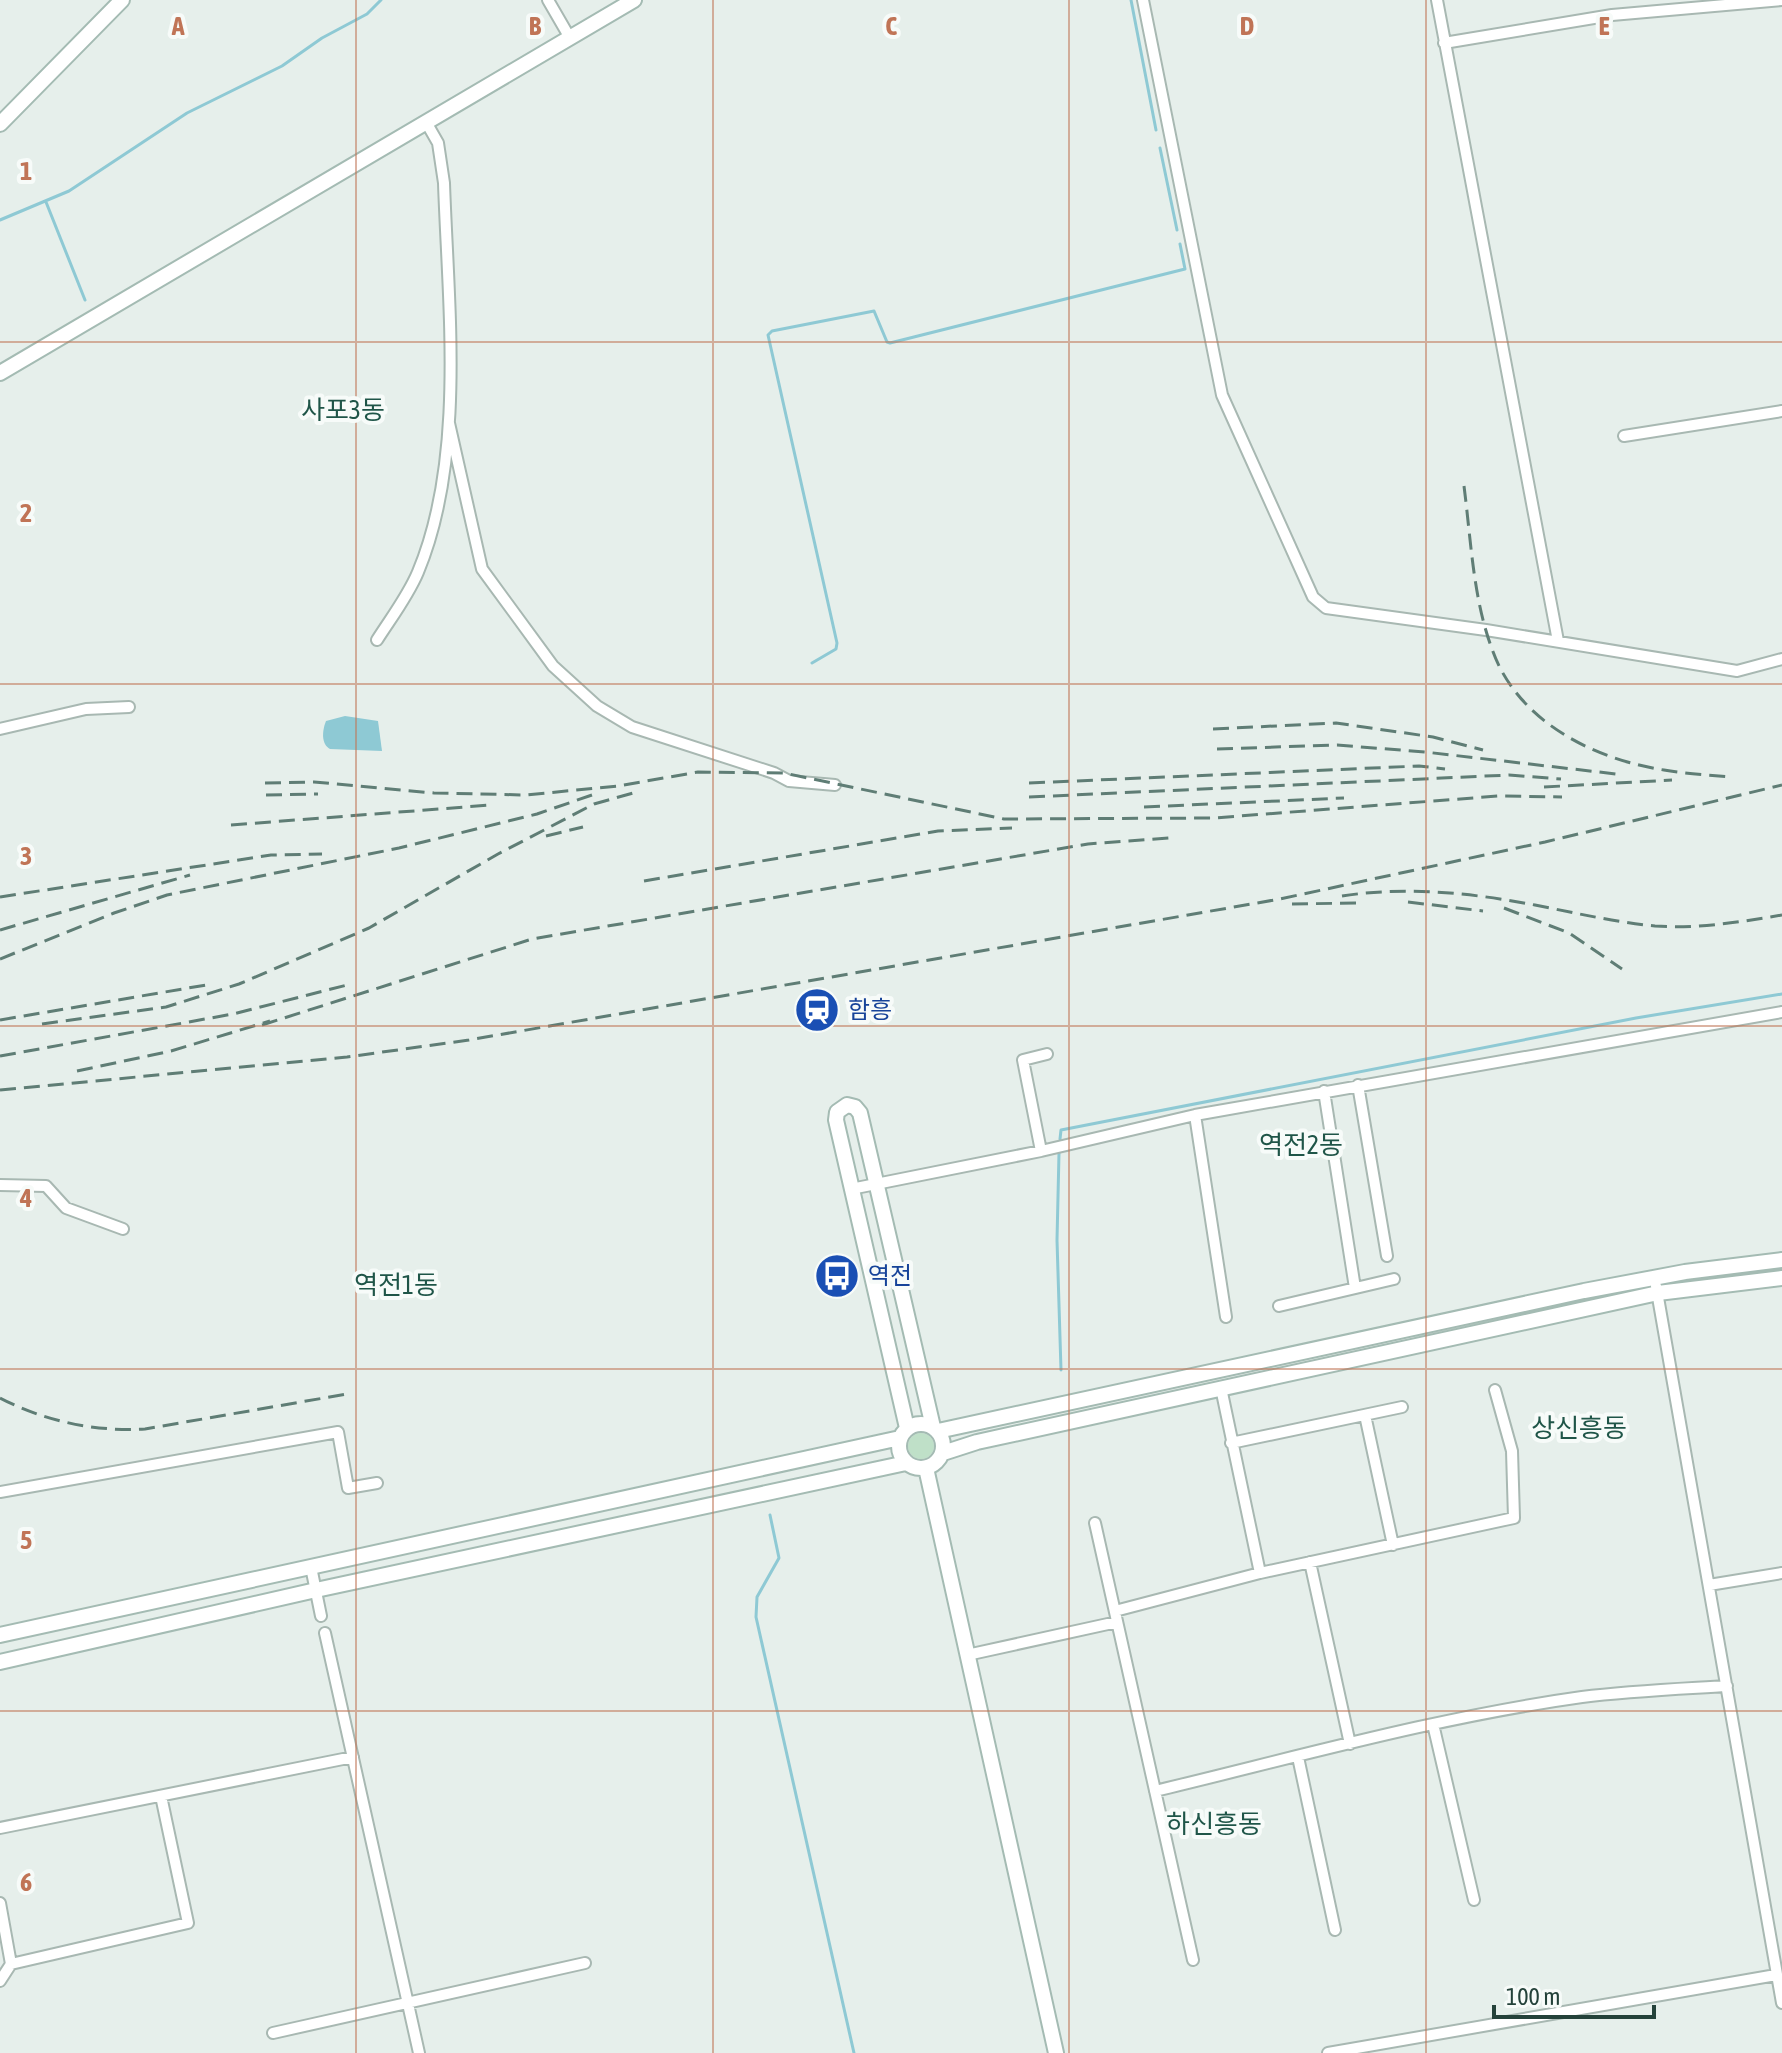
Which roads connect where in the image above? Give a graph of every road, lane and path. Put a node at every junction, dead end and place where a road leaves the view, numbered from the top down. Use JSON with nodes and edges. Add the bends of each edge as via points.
{"nodes":[{"id":1,"x":122,"y":0,"type":"edge"},
{"id":2,"x":548,"y":0,"type":"edge"},
{"id":3,"x":634,"y":0,"type":"edge"},
{"id":4,"x":1143,"y":0,"type":"edge"},
{"id":5,"x":1437,"y":0,"type":"edge"},
{"id":6,"x":1782,"y":0,"type":"edge"},
{"id":7,"x":570,"y":38,"type":"junction"},
{"id":8,"x":1444,"y":43,"type":"junction"},
{"id":9,"x":426,"y":122,"type":"junction"},
{"id":10,"x":0,"y":124,"type":"edge"},
{"id":11,"x":0,"y":373,"type":"edge"},
{"id":12,"x":1782,"y":411,"type":"edge"},
{"id":13,"x":449,"y":423,"type":"junction"},
{"id":14,"x":1624,"y":436,"type":"dead end"},
{"id":15,"x":377,"y":640,"type":"dead end"},
{"id":16,"x":1558,"y":641,"type":"junction"},
{"id":17,"x":1782,"y":659,"type":"edge"},
{"id":18,"x":129,"y":707,"type":"dead end"},
{"id":19,"x":0,"y":729,"type":"edge"},
{"id":20,"x":835,"y":785,"type":"dead end"},
{"id":21,"x":1782,"y":1012,"type":"edge"},
{"id":22,"x":1047,"y":1054,"type":"dead end"},
{"id":23,"x":1358,"y":1085,"type":"junction"},
{"id":24,"x":1324,"y":1091,"type":"junction"},
{"id":25,"x":1195,"y":1115,"type":"junction"},
{"id":26,"x":1041,"y":1151,"type":"junction"},
{"id":27,"x":877,"y":1184,"type":"junction"},
{"id":28,"x":0,"y":1185,"type":"edge"},
{"id":29,"x":851,"y":1189,"type":"junction"},
{"id":30,"x":123,"y":1229,"type":"dead end"},
{"id":31,"x":1387,"y":1256,"type":"dead end"},
{"id":32,"x":1782,"y":1260,"type":"edge"},
{"id":33,"x":1653,"y":1277,"type":"junction"},
{"id":34,"x":1782,"y":1278,"type":"edge"},
{"id":35,"x":1394,"y":1279,"type":"dead end"},
{"id":36,"x":1355,"y":1288,"type":"junction"},
{"id":37,"x":1658,"y":1293,"type":"junction"},
{"id":38,"x":1279,"y":1306,"type":"dead end"},
{"id":39,"x":1226,"y":1317,"type":"dead end"},
{"id":40,"x":1221,"y":1388,"type":"junction"},
{"id":41,"x":1495,"y":1390,"type":"dead end"},
{"id":42,"x":1402,"y":1407,"type":"dead end"},
{"id":43,"x":1365,"y":1415,"type":"junction"},
{"id":44,"x":936,"y":1429,"type":"junction"},
{"id":45,"x":903,"y":1433,"type":"junction"},
{"id":46,"x":1231,"y":1443,"type":"junction"},
{"id":47,"x":943,"y":1453,"type":"junction"},
{"id":48,"x":906,"y":1463,"type":"junction"},
{"id":49,"x":926,"y":1468,"type":"junction"},
{"id":50,"x":377,"y":1483,"type":"dead end"},
{"id":51,"x":0,"y":1492,"type":"edge"},
{"id":52,"x":1095,"y":1523,"type":"dead end"},
{"id":53,"x":1393,"y":1545,"type":"junction"},
{"id":54,"x":1310,"y":1562,"type":"junction"},
{"id":55,"x":311,"y":1567,"type":"junction"},
{"id":56,"x":1260,"y":1573,"type":"junction"},
{"id":57,"x":1782,"y":1573,"type":"edge"},
{"id":58,"x":1709,"y":1585,"type":"junction"},
{"id":59,"x":316,"y":1590,"type":"junction"},
{"id":60,"x":321,"y":1616,"type":"dead end"},
{"id":61,"x":1116,"y":1616,"type":"junction"},
{"id":62,"x":325,"y":1633,"type":"dead end"},
{"id":63,"x":0,"y":1635,"type":"edge"},
{"id":64,"x":967,"y":1655,"type":"junction"},
{"id":65,"x":0,"y":1662,"type":"edge"},
{"id":66,"x":1727,"y":1686,"type":"junction"},
{"id":67,"x":1433,"y":1724,"type":"junction"},
{"id":68,"x":1350,"y":1744,"type":"junction"},
{"id":69,"x":353,"y":1757,"type":"junction"},
{"id":70,"x":1298,"y":1757,"type":"junction"},
{"id":71,"x":1155,"y":1791,"type":"junction"},
{"id":72,"x":161,"y":1796,"type":"junction"},
{"id":73,"x":0,"y":1828,"type":"edge"},
{"id":74,"x":1474,"y":1900,"type":"dead end"},
{"id":75,"x":0,"y":1903,"type":"edge"},
{"id":76,"x":1335,"y":1930,"type":"dead end"},
{"id":77,"x":1193,"y":1960,"type":"dead end"},
{"id":78,"x":585,"y":1963,"type":"dead end"},
{"id":79,"x":11,"y":1964,"type":"junction"},
{"id":80,"x":1776,"y":1975,"type":"junction"},
{"id":81,"x":0,"y":1981,"type":"edge"},
{"id":82,"x":408,"y":2003,"type":"junction"},
{"id":83,"x":1782,"y":2003,"type":"edge"},
{"id":84,"x":273,"y":2033,"type":"dead end"},
{"id":85,"x":419,"y":2053,"type":"edge"},
{"id":86,"x":1056,"y":2053,"type":"edge"},
{"id":87,"x":1328,"y":2053,"type":"edge"}],
"edges":[{"from":1,"to":10,"type":"main road"},
{"from":2,"to":7,"type":"street"},
{"from":3,"to":7,"type":"main road"},
{"from":4,"to":16,"type":"street","via":[[1222,395],[1313,597],[1326,608]]},
{"from":5,"to":8,"type":"street"},
{"from":6,"to":8,"type":"street","via":[[1612,15]]},
{"from":7,"to":9,"type":"main road"},
{"from":8,"to":16,"type":"street"},
{"from":9,"to":11,"type":"main road"},
{"from":9,"to":13,"type":"street","via":[[438,143],[444,183]]},
{"from":12,"to":14,"type":"street"},
{"from":13,"to":15,"type":"street","via":[[425,552]]},
{"from":13,"to":20,"type":"street","via":[[482,569],[563,676],[603,711],[645,732],[789,781]]},
{"from":16,"to":17,"type":"street","via":[[1737,671]]},
{"from":18,"to":19,"type":"street","via":[[98,707]]},
{"from":21,"to":23,"type":"street"},
{"from":22,"to":26,"type":"street","via":[[1023,1060]]},
{"from":23,"to":24,"type":"street"},
{"from":23,"to":31,"type":"street"},
{"from":24,"to":25,"type":"street"},
{"from":24,"to":36,"type":"street"},
{"from":25,"to":26,"type":"street"},
{"from":25,"to":39,"type":"street"},
{"from":26,"to":27,"type":"street"},
{"from":27,"to":29,"type":"street"},
{"from":27,"to":29,"type":"main road","via":[[860,1113],[847,1105],[836,1120]]},
{"from":27,"to":44,"type":"main road"},
{"from":28,"to":30,"type":"street","via":[[46,1186],[66,1208]]},
{"from":29,"to":45,"type":"main road"},
{"from":32,"to":33,"type":"main road"},
{"from":33,"to":37,"type":"street"},
{"from":33,"to":44,"type":"main road"},
{"from":34,"to":37,"type":"main road"},
{"from":35,"to":36,"type":"street"},
{"from":36,"to":38,"type":"street"},
{"from":37,"to":40,"type":"main road"},
{"from":37,"to":58,"type":"street"},
{"from":40,"to":46,"type":"street"},
{"from":40,"to":47,"type":"main road"},
{"from":41,"to":53,"type":"street","via":[[1512,1451],[1514,1518]]},
{"from":42,"to":43,"type":"street"},
{"from":43,"to":46,"type":"street"},
{"from":43,"to":53,"type":"street"},
{"from":44,"to":45,"type":"main road","via":[[918,1423]]},
{"from":44,"to":47,"type":"main road"},
{"from":45,"to":48,"type":"main road","via":[[899,1449]]},
{"from":45,"to":55,"type":"main road"},
{"from":46,"to":56,"type":"street"},
{"from":47,"to":49,"type":"main road"},
{"from":48,"to":49,"type":"main road"},
{"from":48,"to":59,"type":"main road"},
{"from":49,"to":64,"type":"main road"},
{"from":50,"to":51,"type":"street","via":[[348,1488],[338,1432]]},
{"from":52,"to":61,"type":"street"},
{"from":53,"to":54,"type":"street"},
{"from":54,"to":56,"type":"street"},
{"from":54,"to":68,"type":"street"},
{"from":55,"to":59,"type":"street"},
{"from":55,"to":63,"type":"main road"},
{"from":56,"to":61,"type":"street"},
{"from":57,"to":58,"type":"street"},
{"from":58,"to":66,"type":"street"},
{"from":59,"to":60,"type":"street"},
{"from":59,"to":65,"type":"main road"},
{"from":61,"to":64,"type":"street"},
{"from":61,"to":71,"type":"street"},
{"from":62,"to":69,"type":"street"},
{"from":64,"to":86,"type":"main road"},
{"from":66,"to":67,"type":"street","via":[[1585,1697]]},
{"from":66,"to":80,"type":"street"},
{"from":67,"to":68,"type":"street"},
{"from":67,"to":74,"type":"street"},
{"from":68,"to":70,"type":"street"},
{"from":69,"to":72,"type":"street"},
{"from":69,"to":82,"type":"street"},
{"from":70,"to":71,"type":"street"},
{"from":70,"to":76,"type":"street"},
{"from":71,"to":77,"type":"street"},
{"from":72,"to":73,"type":"street"},
{"from":72,"to":79,"type":"street","via":[[188,1923]]},
{"from":75,"to":79,"type":"street"},
{"from":78,"to":82,"type":"street"},
{"from":79,"to":81,"type":"street"},
{"from":80,"to":83,"type":"street"},
{"from":80,"to":87,"type":"street"},
{"from":82,"to":84,"type":"street"},
{"from":82,"to":85,"type":"street"}]}
